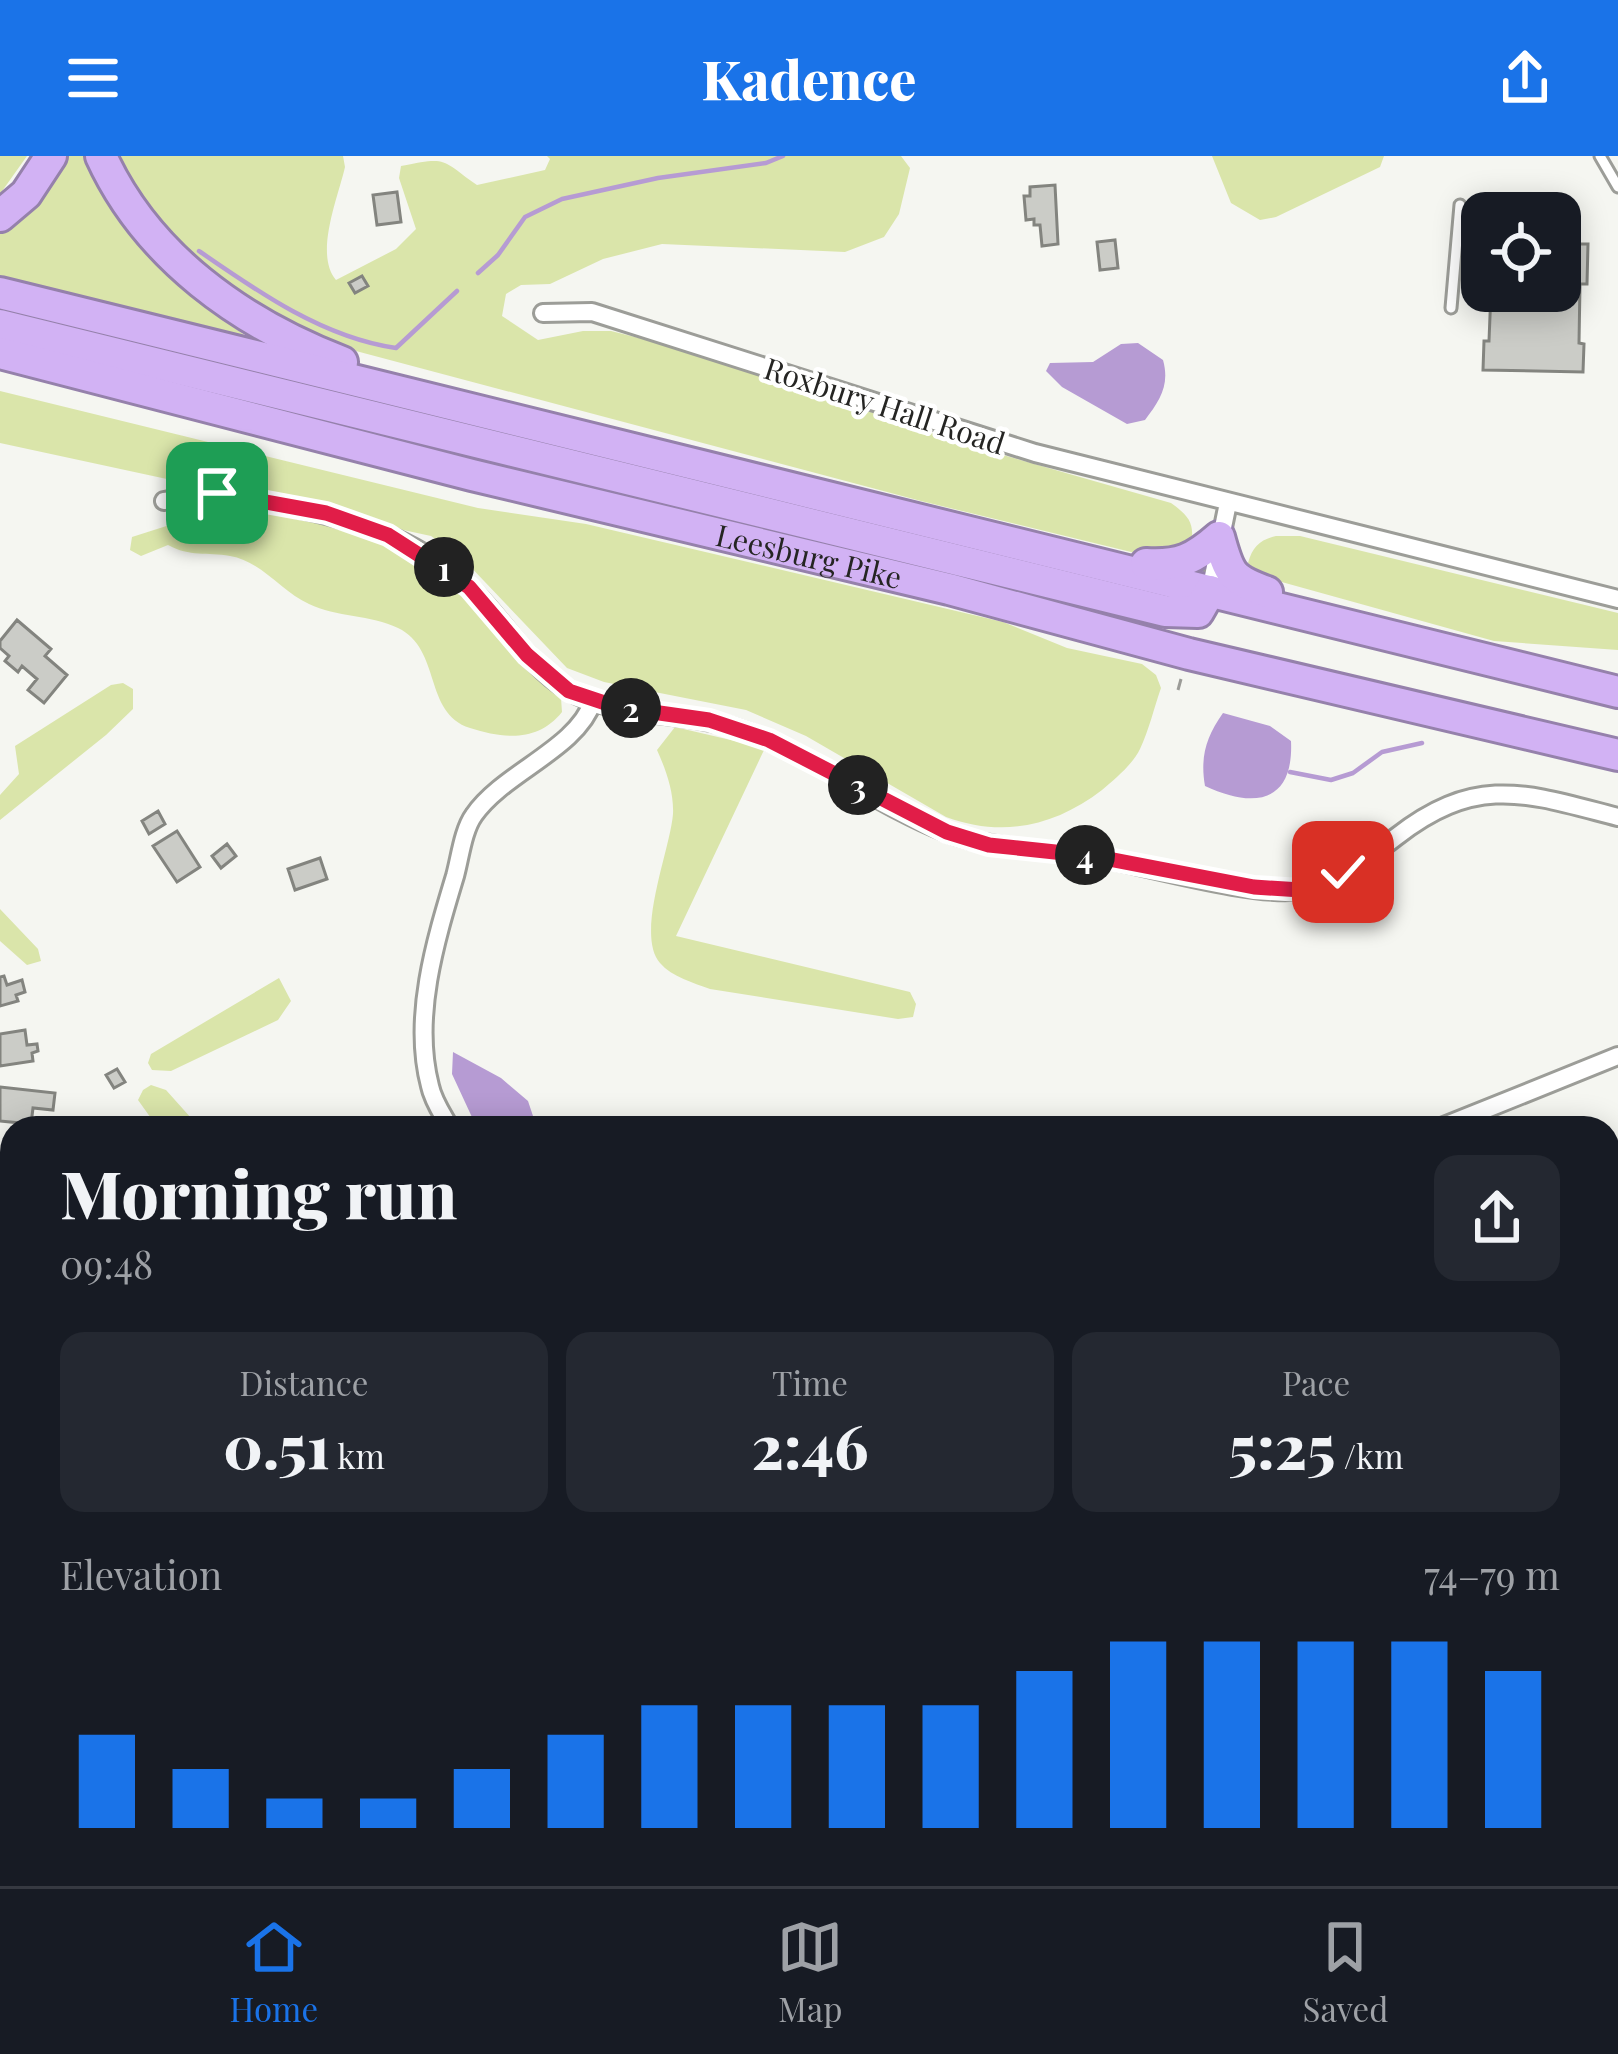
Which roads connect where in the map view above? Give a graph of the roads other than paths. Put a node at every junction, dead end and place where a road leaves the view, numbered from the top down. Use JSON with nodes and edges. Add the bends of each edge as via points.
{"nodes":[{"id":1,"x":51,"y":156,"type":"edge"},
{"id":2,"x":101,"y":156,"type":"edge"},
{"id":3,"x":1600,"y":156,"type":"edge"},
{"id":4,"x":1618,"y":187,"type":"edge"},
{"id":5,"x":1460,"y":206,"type":"dead end"},
{"id":6,"x":0,"y":216,"type":"edge"},
{"id":7,"x":0,"y":292,"type":"edge"},
{"id":8,"x":1450,"y":308,"type":"dead end"},
{"id":9,"x":543,"y":314,"type":"dead end"},
{"id":10,"x":0,"y":325,"type":"edge"},
{"id":11,"x":0,"y":353,"type":"edge"},
{"id":12,"x":41,"y":363,"type":"junction"},
{"id":13,"x":0,"y":367,"type":"edge"},
{"id":14,"x":623,"y":446,"type":"junction"},
{"id":15,"x":164,"y":501,"type":"dead end"},
{"id":16,"x":1228,"y":503,"type":"junction"},
{"id":17,"x":1219,"y":537,"type":"junction"},
{"id":18,"x":1092,"y":562,"type":"junction"},
{"id":19,"x":1210,"y":591,"type":"junction"},
{"id":20,"x":1618,"y":599,"type":"edge"},
{"id":21,"x":1351,"y":625,"type":"junction"},
{"id":22,"x":1618,"y":692,"type":"edge"},
{"id":23,"x":593,"y":701,"type":"junction"},
{"id":24,"x":1618,"y":755,"type":"edge"},
{"id":25,"x":1618,"y":817,"type":"edge"},
{"id":26,"x":1618,"y":1056,"type":"edge"},
{"id":27,"x":444,"y":1116,"type":"edge"},
{"id":28,"x":1469,"y":1116,"type":"edge"}],
"edges":[{"from":1,"to":6,"type":"highway"},
{"from":2,"to":14,"type":"highway","via":[[143,226],[249,318],[360,369],[526,410]]},
{"from":3,"to":4,"type":"lane"},
{"from":5,"to":8,"type":"lane"},
{"from":7,"to":14,"type":"highway","name":"Leesburg Pike"},
{"from":9,"to":16,"type":"street","name":"Roxbury Hall Road","via":[[592,312],[1035,453]]},
{"from":10,"to":19,"type":"highway","via":[[1165,611],[1198,611]]},
{"from":11,"to":12,"type":"highway","name":"Leesburg Pike"},
{"from":12,"to":13,"type":"highway"},
{"from":12,"to":24,"type":"highway","name":"Leesburg Pike"},
{"from":14,"to":18,"type":"highway","name":"Leesburg Pike"},
{"from":15,"to":23,"type":"street","via":[[217,493],[326,513],[388,535],[459,578],[546,673]]},
{"from":16,"to":17,"type":"street"},
{"from":16,"to":20,"type":"street","name":"Roxbury Hall Road"},
{"from":17,"to":18,"type":"highway","via":[[1183,563]]},
{"from":17,"to":19,"type":"street"},
{"from":17,"to":21,"type":"highway","via":[[1240,582]]},
{"from":18,"to":19,"type":"highway","name":"Leesburg Pike"},
{"from":19,"to":21,"type":"highway","name":"Leesburg Pike"},
{"from":21,"to":22,"type":"highway","name":"Leesburg Pike"},
{"from":23,"to":25,"type":"street","via":[[709,720],[769,740],[908,814],[989,845],[1254,887],[1301,890],[1471,797],[1538,796]]},
{"from":23,"to":27,"type":"street","via":[[586,720],[472,816],[425,998],[430,1090]]},
{"from":26,"to":28,"type":"street"}]}
